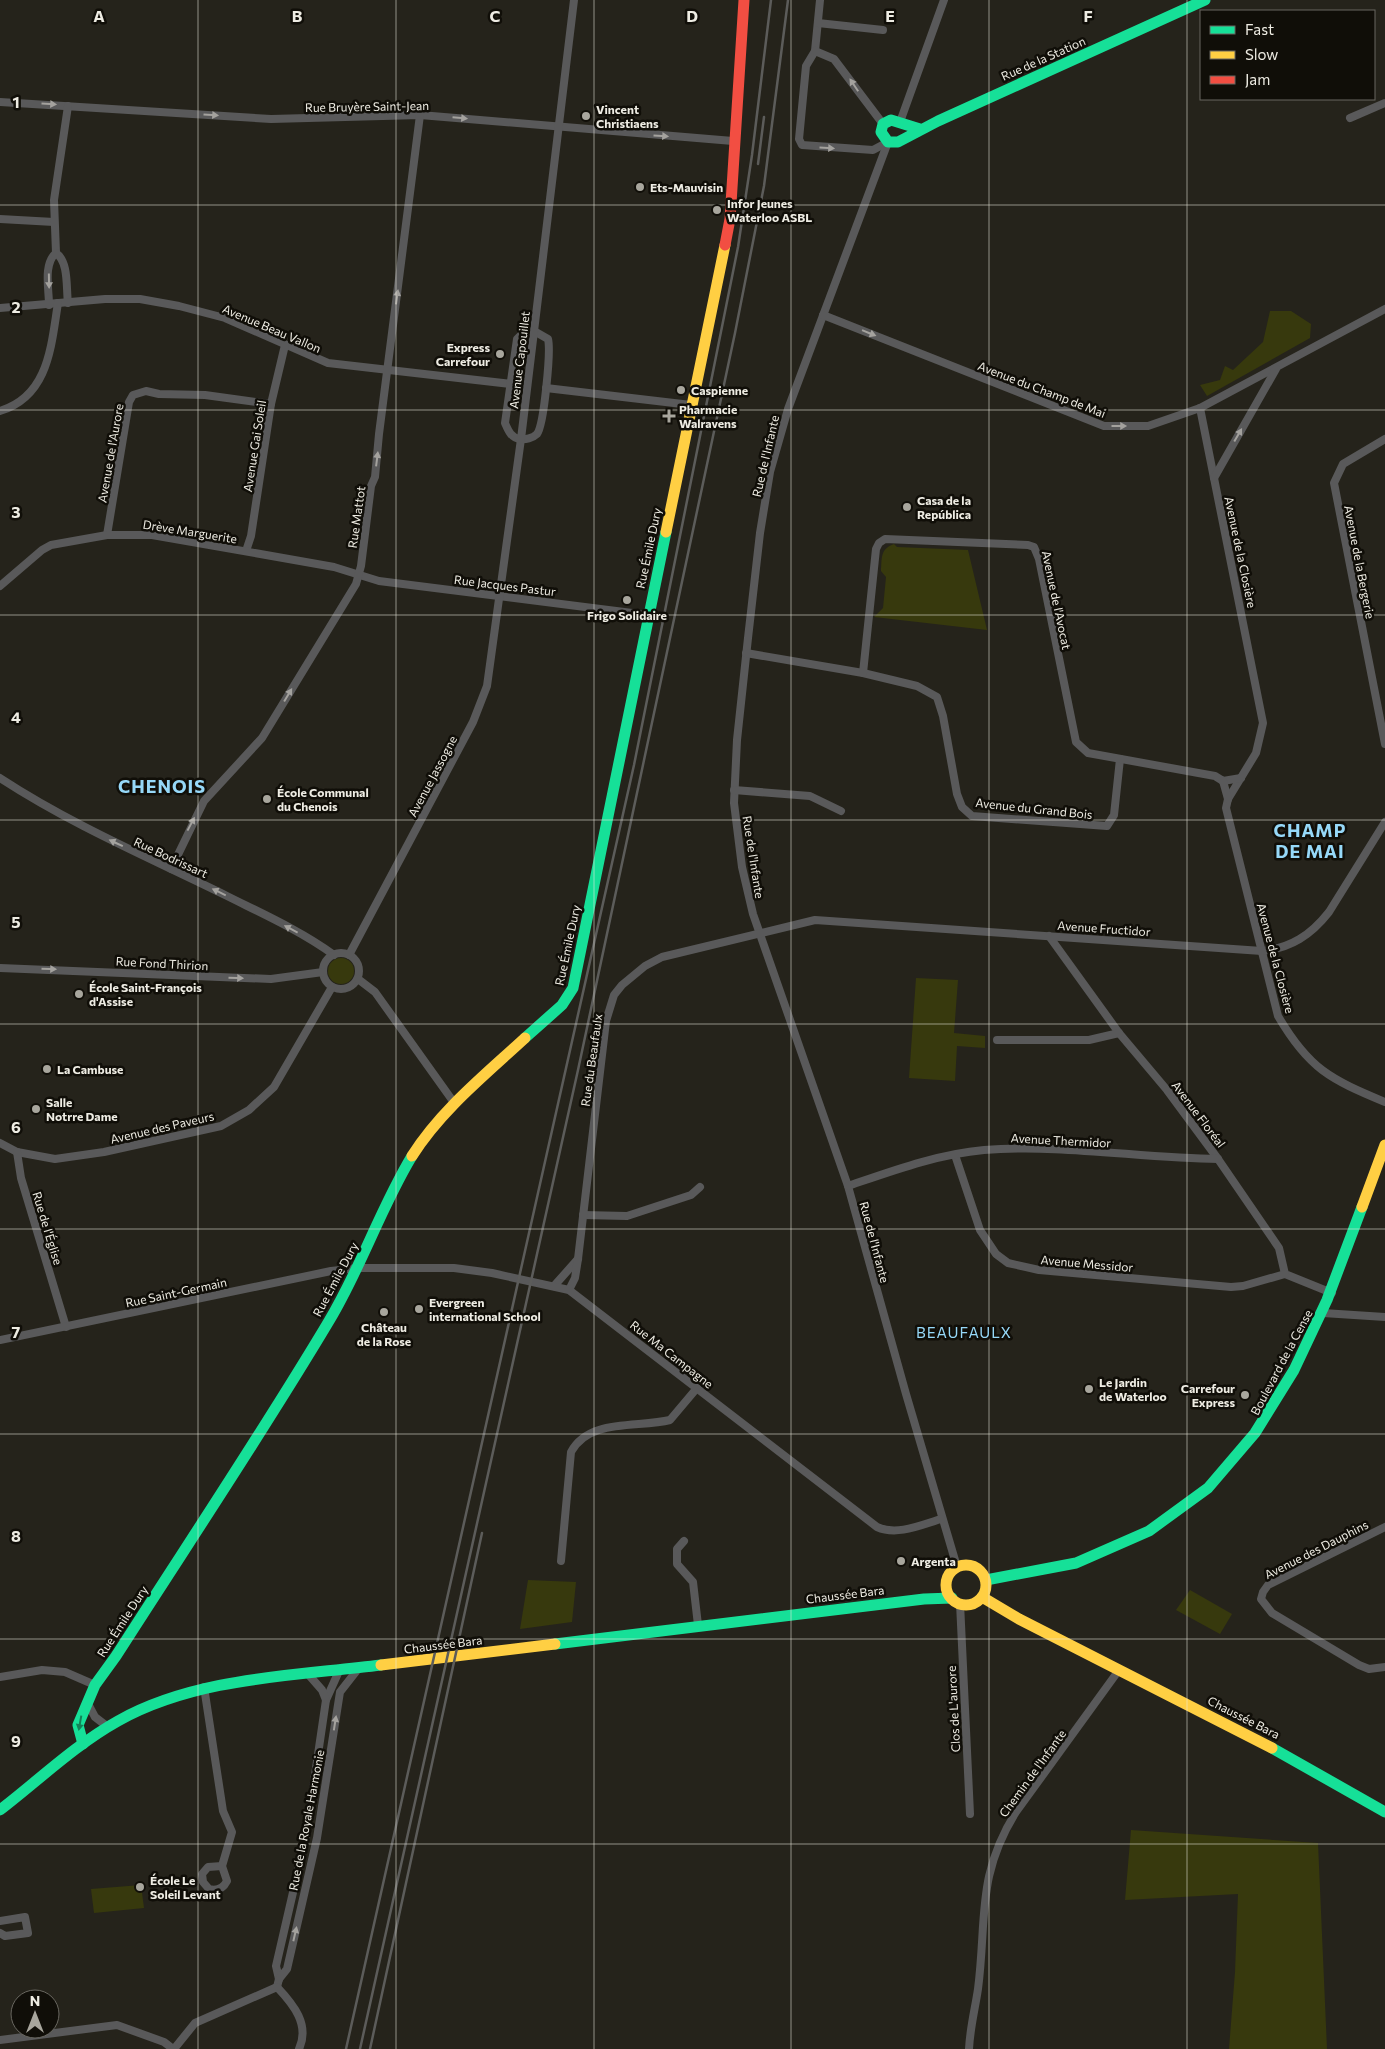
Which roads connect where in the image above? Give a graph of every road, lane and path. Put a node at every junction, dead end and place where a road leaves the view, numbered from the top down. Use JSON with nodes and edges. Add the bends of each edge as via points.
{"nodes":[{"id":1,"x":574,"y":0,"type":"edge"},
{"id":2,"x":744,"y":0,"type":"edge"},
{"id":3,"x":820,"y":0,"type":"edge"},
{"id":4,"x":944,"y":0,"type":"edge"},
{"id":5,"x":1205,"y":0,"type":"edge"},
{"id":6,"x":818,"y":23,"type":"junction"},
{"id":7,"x":882,"y":30,"type":"dead end"},
{"id":8,"x":814,"y":51,"type":"junction"},
{"id":9,"x":0,"y":102,"type":"edge"},
{"id":10,"x":1385,"y":103,"type":"edge"},
{"id":11,"x":68,"y":106,"type":"junction"},
{"id":12,"x":420,"y":115,"type":"junction"},
{"id":13,"x":1350,"y":118,"type":"dead end"},
{"id":14,"x":900,"y":122,"type":"junction"},
{"id":15,"x":883,"y":124,"type":"junction"},
{"id":16,"x":560,"y":126,"type":"junction"},
{"id":17,"x":920,"y":129,"type":"junction"},
{"id":18,"x":902,"y":139,"type":"junction"},
{"id":19,"x":734,"y":142,"type":"junction"},
{"id":20,"x":888,"y":142,"type":"junction"},
{"id":21,"x":0,"y":219,"type":"edge"},
{"id":22,"x":54,"y":222,"type":"junction"},
{"id":23,"x":56,"y":253,"type":"junction"},
{"id":24,"x":68,"y":302,"type":"junction"},
{"id":25,"x":58,"y":304,"type":"junction"},
{"id":26,"x":49,"y":305,"type":"junction"},
{"id":27,"x":0,"y":308,"type":"edge"},
{"id":28,"x":1385,"y":309,"type":"edge"},
{"id":29,"x":823,"y":315,"type":"junction"},
{"id":30,"x":534,"y":331,"type":"junction"},
{"id":31,"x":285,"y":345,"type":"junction"},
{"id":32,"x":387,"y":369,"type":"junction"},
{"id":33,"x":1276,"y":369,"type":"junction"},
{"id":34,"x":510,"y":384,"type":"junction"},
{"id":35,"x":546,"y":388,"type":"junction"},
{"id":36,"x":272,"y":404,"type":"junction"},
{"id":37,"x":691,"y":405,"type":"junction"},
{"id":38,"x":1200,"y":408,"type":"junction"},
{"id":39,"x":0,"y":411,"type":"edge"},
{"id":40,"x":1385,"y":439,"type":"edge"},
{"id":41,"x":521,"y":440,"type":"junction"},
{"id":42,"x":1214,"y":478,"type":"junction"},
{"id":43,"x":107,"y":535,"type":"junction"},
{"id":44,"x":246,"y":551,"type":"junction"},
{"id":45,"x":359,"y":576,"type":"junction"},
{"id":46,"x":0,"y":586,"type":"edge"},
{"id":47,"x":500,"y":596,"type":"junction"},
{"id":48,"x":648,"y":614,"type":"junction"},
{"id":49,"x":746,"y":653,"type":"junction"},
{"id":50,"x":863,"y":673,"type":"junction"},
{"id":51,"x":1385,"y":744,"type":"edge"},
{"id":52,"x":1120,"y":759,"type":"junction"},
{"id":53,"x":0,"y":778,"type":"edge"},
{"id":54,"x":1241,"y":778,"type":"junction"},
{"id":55,"x":1222,"y":781,"type":"junction"},
{"id":56,"x":734,"y":790,"type":"junction"},
{"id":57,"x":1228,"y":799,"type":"junction"},
{"id":58,"x":841,"y":811,"type":"dead end"},
{"id":59,"x":1385,"y":822,"type":"edge"},
{"id":60,"x":171,"y":869,"type":"junction"},
{"id":61,"x":759,"y":933,"type":"junction"},
{"id":62,"x":1049,"y":936,"type":"junction"},
{"id":63,"x":1262,"y":951,"type":"junction"},
{"id":64,"x":334,"y":955,"type":"junction"},
{"id":65,"x":350,"y":955,"type":"junction"},
{"id":66,"x":0,"y":968,"type":"edge"},
{"id":67,"x":323,"y":972,"type":"junction"},
{"id":68,"x":358,"y":978,"type":"junction"},
{"id":69,"x":332,"y":987,"type":"junction"},
{"id":70,"x":1119,"y":1033,"type":"junction"},
{"id":71,"x":997,"y":1040,"type":"dead end"},
{"id":72,"x":1385,"y":1102,"type":"edge"},
{"id":73,"x":455,"y":1104,"type":"junction"},
{"id":74,"x":0,"y":1143,"type":"edge"},
{"id":75,"x":1385,"y":1145,"type":"edge"},
{"id":76,"x":17,"y":1152,"type":"junction"},
{"id":77,"x":954,"y":1155,"type":"junction"},
{"id":78,"x":1218,"y":1159,"type":"junction"},
{"id":79,"x":848,"y":1186,"type":"junction"},
{"id":80,"x":700,"y":1187,"type":"dead end"},
{"id":81,"x":583,"y":1215,"type":"junction"},
{"id":82,"x":578,"y":1259,"type":"junction"},
{"id":83,"x":358,"y":1268,"type":"junction"},
{"id":84,"x":1285,"y":1274,"type":"junction"},
{"id":85,"x":549,"y":1285,"type":"junction"},
{"id":86,"x":569,"y":1290,"type":"junction"},
{"id":87,"x":1332,"y":1293,"type":"junction"},
{"id":88,"x":1322,"y":1314,"type":"junction"},
{"id":89,"x":1385,"y":1317,"type":"edge"},
{"id":90,"x":66,"y":1327,"type":"junction"},
{"id":91,"x":0,"y":1340,"type":"edge"},
{"id":92,"x":697,"y":1388,"type":"junction"},
{"id":93,"x":941,"y":1519,"type":"junction"},
{"id":94,"x":1385,"y":1527,"type":"edge"},
{"id":95,"x":684,"y":1542,"type":"dead end"},
{"id":96,"x":561,"y":1561,"type":"dead end"},
{"id":97,"x":957,"y":1567,"type":"junction"},
{"id":98,"x":986,"y":1580,"type":"junction"},
{"id":99,"x":946,"y":1585,"type":"junction"},
{"id":100,"x":982,"y":1597,"type":"junction"},
{"id":101,"x":924,"y":1599,"type":"junction"},
{"id":102,"x":956,"y":1601,"type":"junction"},
{"id":103,"x":698,"y":1625,"type":"junction"},
{"id":104,"x":1385,"y":1667,"type":"edge"},
{"id":105,"x":358,"y":1668,"type":"junction"},
{"id":106,"x":1119,"y":1670,"type":"junction"},
{"id":107,"x":339,"y":1671,"type":"junction"},
{"id":108,"x":308,"y":1674,"type":"junction"},
{"id":109,"x":0,"y":1676,"type":"edge"},
{"id":110,"x":96,"y":1685,"type":"junction"},
{"id":111,"x":204,"y":1687,"type":"junction"},
{"id":112,"x":326,"y":1700,"type":"junction"},
{"id":113,"x":87,"y":1702,"type":"junction"},
{"id":114,"x":108,"y":1727,"type":"junction"},
{"id":115,"x":84,"y":1744,"type":"junction"},
{"id":116,"x":0,"y":1810,"type":"edge"},
{"id":117,"x":1385,"y":1812,"type":"edge"},
{"id":118,"x":970,"y":1814,"type":"dead end"},
{"id":119,"x":222,"y":1866,"type":"dead end"},
{"id":120,"x":0,"y":1921,"type":"edge"},
{"id":121,"x":0,"y":1933,"type":"edge"},
{"id":122,"x":278,"y":1983,"type":"junction"},
{"id":123,"x":0,"y":2040,"type":"edge"},
{"id":124,"x":174,"y":2049,"type":"edge"},
{"id":125,"x":299,"y":2049,"type":"edge"},
{"id":126,"x":969,"y":2049,"type":"edge"}],
"edges":[{"from":1,"to":16,"type":"street","name":"Avenue Capouillet"},
{"from":2,"to":19,"type":"street","name":"Rue Émile Dury"},
{"from":3,"to":6,"type":"street"},
{"from":4,"to":14,"type":"street"},
{"from":5,"to":17,"type":"street","name":"Rue de la Station"},
{"from":6,"to":7,"type":"street"},
{"from":6,"to":8,"type":"street"},
{"from":15,"to":8,"type":"street","one_way":true,"via":[[834,58]]},
{"from":8,"to":20,"type":"street","one_way":true,"via":[[806,66],[799,139],[802,145],[873,150]]},
{"from":9,"to":11,"type":"street","name":"Rue Bruyère Saint-Jean","one_way":true},
{"from":10,"to":13,"type":"street"},
{"from":11,"to":12,"type":"street","name":"Rue Bruyère Saint-Jean","one_way":true,"via":[[271,119]]},
{"from":11,"to":22,"type":"street","via":[[54,200]]},
{"from":12,"to":16,"type":"street","name":"Rue Bruyère Saint-Jean","one_way":true},
{"from":32,"to":12,"type":"street","name":"Rue Mattot","one_way":true},
{"from":14,"to":15,"type":"street","via":[[891,120]]},
{"from":14,"to":17,"type":"street"},
{"from":14,"to":18,"type":"street","via":[[904,130]]},
{"from":15,"to":20,"type":"street","via":[[882,136]]},
{"from":16,"to":19,"type":"street","name":"Rue Bruyère Saint-Jean","one_way":true},
{"from":16,"to":30,"type":"street","name":"Avenue Capouillet"},
{"from":17,"to":18,"type":"street","name":"Rue de la Station"},
{"from":18,"to":20,"type":"street"},
{"from":19,"to":37,"type":"street","name":"Rue Émile Dury","via":[[730,219]]},
{"from":20,"to":29,"type":"street","name":"Rue de l'Infante"},
{"from":21,"to":22,"type":"street"},
{"from":22,"to":23,"type":"street"},
{"from":23,"to":24,"type":"street","via":[[64,264]]},
{"from":23,"to":26,"type":"street","one_way":true,"via":[[48,265]]},
{"from":24,"to":25,"type":"street","name":"Avenue Beau Vallon"},
{"from":24,"to":31,"type":"street","name":"Avenue Beau Vallon","via":[[140,299],[180,306],[225,318]]},
{"from":25,"to":26,"type":"street","name":"Avenue Beau Vallon"},
{"from":25,"to":39,"type":"street","via":[[48,357],[38,384],[14,406]]},
{"from":26,"to":27,"type":"street","name":"Avenue Beau Vallon"},
{"from":28,"to":33,"type":"street","name":"Avenue du Champ de Mai"},
{"from":29,"to":38,"type":"street","name":"Avenue du Champ de Mai","one_way":true,"via":[[1104,426],[1148,426]]},
{"from":29,"to":49,"type":"street","name":"Rue de l'Infante","via":[[788,409],[770,472]]},
{"from":30,"to":34,"type":"street","via":[[524,332],[517,339]]},
{"from":30,"to":35,"type":"street","via":[[548,339],[550,348]]},
{"from":30,"to":41,"type":"street","name":"Avenue Capouillet"},
{"from":31,"to":32,"type":"street","name":"Avenue Beau Vallon","via":[[328,363]]},
{"from":31,"to":36,"type":"street","name":"Avenue Gai Soleil"},
{"from":32,"to":34,"type":"street","name":"Avenue Beau Vallon"},
{"from":45,"to":32,"type":"street","name":"Rue Mattot","one_way":true,"via":[[371,486],[375,477]]},
{"from":33,"to":38,"type":"street","name":"Avenue du Champ de Mai"},
{"from":42,"to":33,"type":"street","one_way":true},
{"from":34,"to":41,"type":"street","via":[[506,423],[508,431]]},
{"from":35,"to":37,"type":"street"},
{"from":35,"to":41,"type":"street","via":[[541,428],[531,438]]},
{"from":36,"to":43,"type":"street","name":"Avenue de l'Aurore","via":[[146,391],[132,395]]},
{"from":36,"to":44,"type":"street","name":"Avenue Gai Soleil"},
{"from":37,"to":48,"type":"street","name":"Rue Émile Dury"},
{"from":38,"to":42,"type":"street","name":"Avenue de la Closière"},
{"from":40,"to":51,"type":"street","name":"Avenue de la Bergerie","via":[[1343,464],[1334,483]]},
{"from":41,"to":47,"type":"street","name":"Avenue Capouillet"},
{"from":42,"to":54,"type":"street","name":"Avenue de la Closière","via":[[1264,723],[1256,753]]},
{"from":43,"to":44,"type":"street","name":"Drève Marguerite","via":[[152,535]]},
{"from":43,"to":46,"type":"street","name":"Drève Marguerite","via":[[52,545]]},
{"from":44,"to":45,"type":"street","name":"Drève Marguerite","via":[[334,567]]},
{"from":45,"to":47,"type":"street","name":"Rue Jacques Pastur"},
{"from":60,"to":45,"type":"street","name":"Rue Mattot","one_way":true,"via":[[204,801],[262,738]]},
{"from":47,"to":48,"type":"street","name":"Rue Jacques Pastur"},
{"from":47,"to":65,"type":"street","name":"Avenue Jassogne","via":[[491,670],[480,705]]},
{"from":48,"to":73,"type":"street","name":"Rue Émile Dury","via":[[573,988],[562,1005]]},
{"from":49,"to":50,"type":"street","name":"Avenue du Grand Bois"},
{"from":49,"to":56,"type":"street","name":"Rue de l'Infante"},
{"from":50,"to":52,"type":"street","name":"Avenue du Grand Bois","via":[[922,687],[937,697],[944,716],[957,794],[962,806],[972,816],[1106,826],[1114,815]]},
{"from":50,"to":52,"type":"street","name":"Avenue de l'Avocat","via":[[879,543],[885,539],[1034,547],[1076,742],[1088,753]]},
{"from":52,"to":55,"type":"street","name":"Avenue de l'Avocat","via":[[1215,776]]},
{"from":60,"to":53,"type":"street","name":"Rue Bodrissart","one_way":true,"via":[[98,835]]},
{"from":54,"to":55,"type":"street","name":"Avenue de l'Avocat"},
{"from":54,"to":57,"type":"street","name":"Avenue de la Closière"},
{"from":55,"to":57,"type":"street","name":"Avenue de la Closière"},
{"from":56,"to":58,"type":"street","via":[[810,796]]},
{"from":56,"to":61,"type":"street","name":"Rue de l'Infante","via":[[746,890]]},
{"from":57,"to":63,"type":"street","name":"Avenue de la Closière","via":[[1228,819]]},
{"from":59,"to":63,"type":"street","name":"Avenue Fructidor","via":[[1318,925],[1292,944]]},
{"from":64,"to":60,"type":"street","name":"Rue Bodrissart","one_way":true,"via":[[263,914]]},
{"from":61,"to":62,"type":"street","name":"Avenue Fructidor","via":[[799,922],[834,920]]},
{"from":61,"to":79,"type":"street","name":"Rue de l'Infante"},
{"from":61,"to":81,"type":"street","name":"Rue du Beaufaulx","via":[[662,958],[631,976],[614,995],[606,1021]]},
{"from":62,"to":63,"type":"street","name":"Avenue Fructidor"},
{"from":62,"to":70,"type":"street","name":"Avenue Floréal"},
{"from":63,"to":72,"type":"street","name":"Avenue de la Closière","via":[[1278,1016],[1310,1063],[1336,1080]]},
{"from":64,"to":65,"type":"street"},
{"from":64,"to":67,"type":"street","via":[[326,962]]},
{"from":65,"to":68,"type":"street","via":[[356,963]]},
{"from":66,"to":67,"type":"street","name":"Rue Fond Thirion","one_way":true,"via":[[271,978]]},
{"from":67,"to":69,"type":"street"},
{"from":68,"to":69,"type":"street","via":[[345,988]]},
{"from":68,"to":73,"type":"street","via":[[375,992]]},
{"from":69,"to":76,"type":"street","name":"Avenue des Paveurs","via":[[274,1087],[256,1105],[234,1119],[199,1132],[80,1156],[55,1159]]},
{"from":70,"to":71,"type":"street","via":[[1089,1040]]},
{"from":70,"to":78,"type":"street","name":"Avenue Floréal","via":[[1167,1090]]},
{"from":73,"to":83,"type":"street","name":"Rue Émile Dury","via":[[421,1142],[404,1168]]},
{"from":74,"to":76,"type":"street"},
{"from":75,"to":87,"type":"street","name":"Boulevard de la Cense"},
{"from":76,"to":90,"type":"street","name":"Rue de l'Église","via":[[21,1178]]},
{"from":77,"to":78,"type":"street","name":"Avenue Thermidor","via":[[982,1150],[1033,1148]]},
{"from":77,"to":79,"type":"street","name":"Avenue Thermidor"},
{"from":77,"to":84,"type":"street","name":"Avenue Messidor","via":[[980,1230],[996,1254],[1008,1263],[1039,1270],[1230,1287]]},
{"from":78,"to":84,"type":"street","name":"Avenue Floréal","via":[[1279,1248]]},
{"from":79,"to":93,"type":"street","name":"Rue de l'Infante"},
{"from":80,"to":81,"type":"street","via":[[691,1195],[627,1216]]},
{"from":81,"to":82,"type":"street","name":"Rue du Beaufaulx"},
{"from":82,"to":85,"type":"street"},
{"from":82,"to":86,"type":"street","name":"Rue du Beaufaulx"},
{"from":83,"to":85,"type":"street","name":"Rue Ma Campagne","via":[[454,1268]]},
{"from":83,"to":90,"type":"street","name":"Rue Saint-Germain","via":[[249,1287]]},
{"from":83,"to":110,"type":"street","name":"Rue Émile Dury","via":[[330,1320]]},
{"from":84,"to":87,"type":"street"},
{"from":85,"to":86,"type":"street","name":"Rue Ma Campagne"},
{"from":86,"to":92,"type":"street","name":"Rue Ma Campagne"},
{"from":87,"to":88,"type":"street","name":"Boulevard de la Cense"},
{"from":88,"to":89,"type":"street"},
{"from":88,"to":98,"type":"street","name":"Boulevard de la Cense","via":[[1281,1397],[1263,1425],[1237,1460],[1192,1502],[1121,1546],[1082,1561],[1047,1571]]},
{"from":90,"to":91,"type":"street","name":"Rue Saint-Germain"},
{"from":92,"to":93,"type":"street","name":"Rue Ma Campagne","via":[[877,1527],[895,1531]]},
{"from":92,"to":96,"type":"street","via":[[670,1420],[597,1430],[578,1440],[572,1452]]},
{"from":93,"to":97,"type":"street","name":"Rue de l'Infante"},
{"from":94,"to":104,"type":"street","name":"Avenue des Dauphins","via":[[1268,1585],[1261,1599],[1272,1613],[1359,1665],[1369,1669]]},
{"from":95,"to":103,"type":"street","via":[[677,1549],[677,1560],[693,1582]]},
{"from":97,"to":98,"type":"street","via":[[978,1569]]},
{"from":97,"to":99,"type":"street"},
{"from":98,"to":100,"type":"street"},
{"from":99,"to":101,"type":"street","name":"Chaussée Bara"},
{"from":99,"to":102,"type":"street"},
{"from":100,"to":102,"type":"street","via":[[972,1604]]},
{"from":100,"to":106,"type":"street","name":"Chaussée Bara"},
{"from":101,"to":102,"type":"street","name":"Chaussée Bara"},
{"from":101,"to":103,"type":"street","name":"Chaussée Bara"},
{"from":102,"to":118,"type":"street","name":"Clos de L'aurore"},
{"from":103,"to":105,"type":"street","name":"Chaussée Bara"},
{"from":105,"to":107,"type":"street","name":"Chaussée Bara"},
{"from":122,"to":105,"type":"street","name":"Rue de la Royale Harmonie","one_way":true,"via":[[287,1969],[316,1838],[340,1692]]},
{"from":106,"to":117,"type":"street","name":"Chaussée Bara","via":[[1299,1761]]},
{"from":106,"to":126,"type":"street","name":"Chemin de l'Infante","via":[[1016,1812],[992,1858],[983,1904],[978,1988]]},
{"from":107,"to":108,"type":"street","name":"Chaussée Bara"},
{"from":107,"to":112,"type":"street","name":"Rue de la Royale Harmonie"},
{"from":108,"to":111,"type":"street","name":"Chaussée Bara"},
{"from":108,"to":112,"type":"street"},
{"from":109,"to":110,"type":"street","via":[[42,1670],[65,1672]]},
{"from":110,"to":113,"type":"street","name":"Rue Émile Dury"},
{"from":111,"to":114,"type":"street","name":"Chaussée Bara","via":[[152,1704]]},
{"from":111,"to":119,"type":"street","via":[[223,1811],[232,1832]]},
{"from":112,"to":122,"type":"street","name":"Rue de la Royale Harmonie","via":[[306,1836],[276,1966]]},
{"from":113,"to":114,"type":"street"},
{"from":113,"to":115,"type":"street","name":"Rue Émile Dury","one_way":true,"via":[[78,1725]]},
{"from":114,"to":115,"type":"street","name":"Chaussée Bara"},
{"from":115,"to":116,"type":"street","name":"Chaussée Bara"},
{"from":120,"to":121,"type":"street","via":[[25,1917],[28,1933],[5,1936]]},
{"from":122,"to":124,"type":"street","via":[[195,2023]]},
{"from":122,"to":125,"type":"street","via":[[304,2024],[304,2039]]},
{"from":123,"to":124,"type":"street","via":[[117,2024]]}]}
